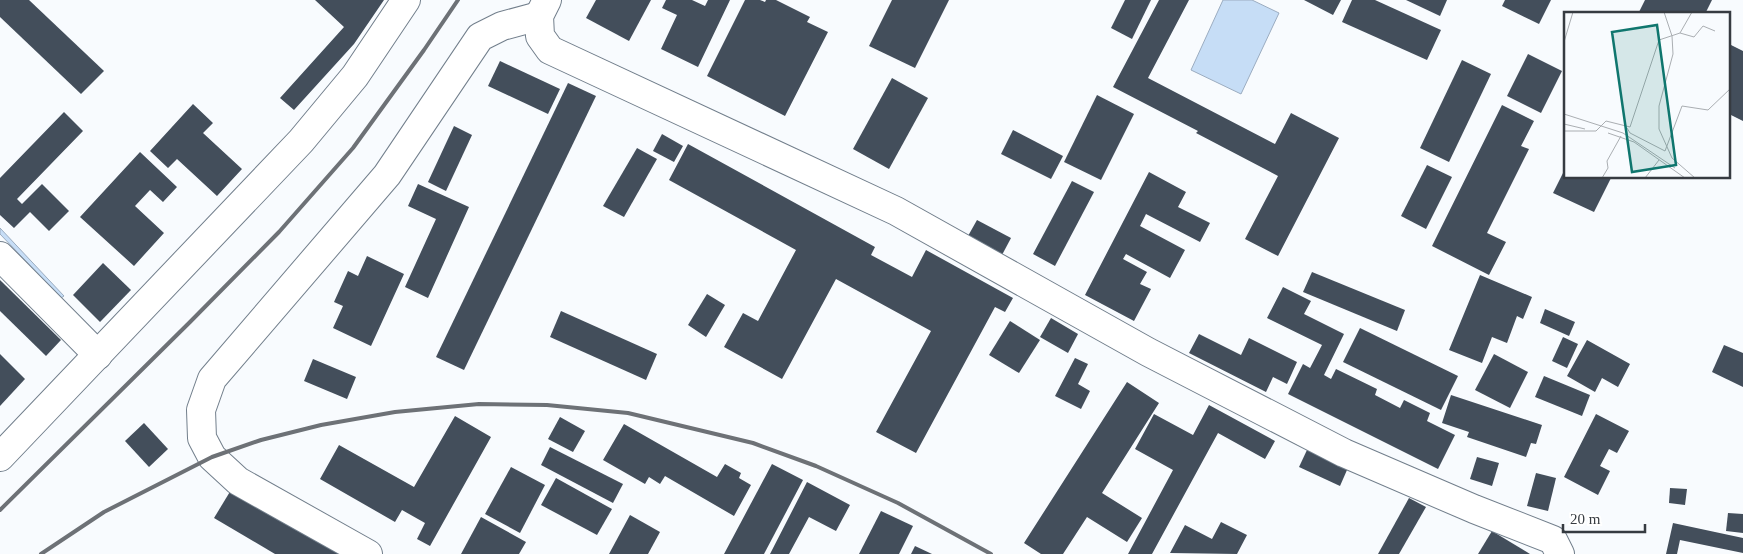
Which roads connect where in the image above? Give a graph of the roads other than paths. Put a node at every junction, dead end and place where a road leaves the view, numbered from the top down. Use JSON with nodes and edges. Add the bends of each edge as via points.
{"nodes":[{"id":1,"x":406,"y":0,"type":"edge"},
{"id":2,"x":543,"y":8,"type":"edge"},
{"id":3,"x":0,"y":256,"type":"edge"},
{"id":4,"x":98,"y":355,"type":"junction"},
{"id":5,"x":0,"y":457,"type":"edge"},
{"id":6,"x":368,"y":554,"type":"edge"},
{"id":7,"x":1560,"y":554,"type":"edge"}],
"edges":[{"from":1,"to":4,"type":"street","via":[[355,76],[301,141]]},
{"from":2,"to":6,"type":"street","via":[[480,37],[387,175],[212,379],[201,410],[202,438],[212,457],[238,481]]},
{"from":2,"to":7,"type":"street","via":[[540,36],[550,50],[896,211],[1148,352],[1344,453],[1553,540]]},
{"from":3,"to":4,"type":"street"},
{"from":4,"to":5,"type":"street"}]}
